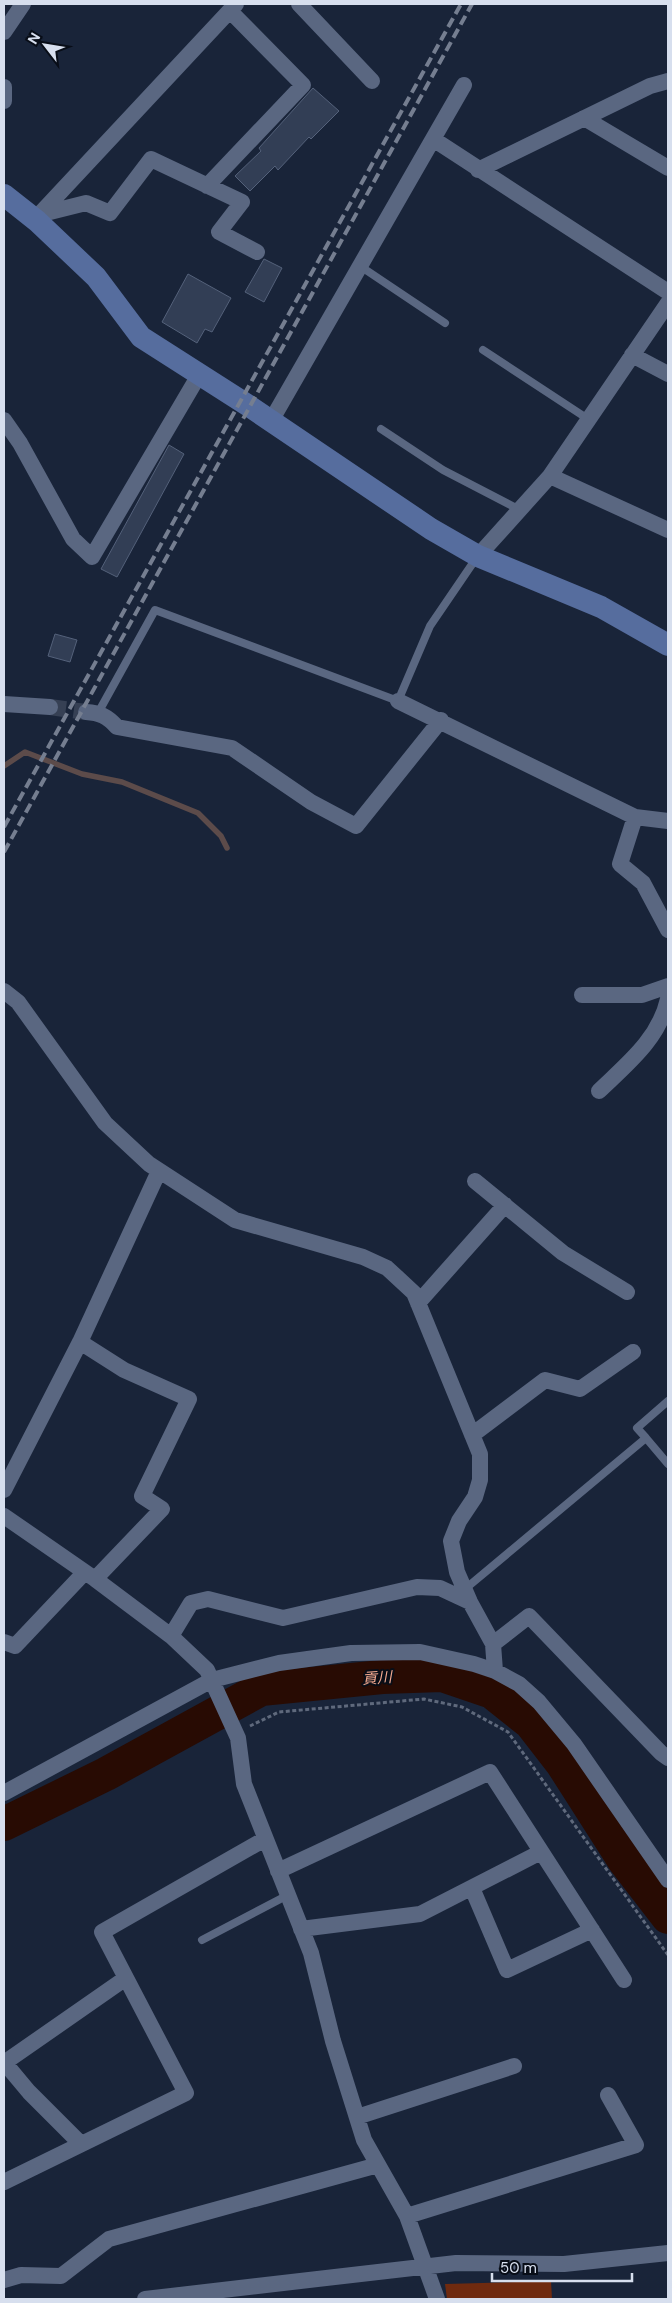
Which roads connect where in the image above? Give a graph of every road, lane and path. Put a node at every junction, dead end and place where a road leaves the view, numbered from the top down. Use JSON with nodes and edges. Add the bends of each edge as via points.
{"nodes":[{"id":1,"x":23,"y":4,"type":"edge"},
{"id":2,"x":299,"y":4,"type":"edge"},
{"id":3,"x":233,"y":7,"type":"edge"},
{"id":4,"x":4,"y":32,"type":"edge"},
{"id":5,"x":372,"y":81,"type":"dead end"},
{"id":6,"x":668,"y":81,"type":"edge"},
{"id":7,"x":464,"y":85,"type":"dead end"},
{"id":8,"x":4,"y":87,"type":"edge"},
{"id":9,"x":4,"y":101,"type":"edge"},
{"id":10,"x":584,"y":118,"type":"junction"},
{"id":11,"x":433,"y":139,"type":"junction"},
{"id":12,"x":668,"y":168,"type":"edge"},
{"id":13,"x":478,"y":170,"type":"junction"},
{"id":14,"x":206,"y":186,"type":"junction"},
{"id":15,"x":4,"y":195,"type":"edge"},
{"id":16,"x":37,"y":218,"type":"junction"},
{"id":17,"x":257,"y":252,"type":"dead end"},
{"id":18,"x":360,"y":266,"type":"junction"},
{"id":19,"x":668,"y":292,"type":"edge"},
{"id":20,"x":668,"y":303,"type":"edge"},
{"id":21,"x":445,"y":323,"type":"dead end"},
{"id":22,"x":483,"y":350,"type":"dead end"},
{"id":23,"x":632,"y":355,"type":"junction"},
{"id":24,"x":668,"y":374,"type":"edge"},
{"id":25,"x":199,"y":375,"type":"junction"},
{"id":26,"x":588,"y":419,"type":"junction"},
{"id":27,"x":4,"y":420,"type":"edge"},
{"id":28,"x":271,"y":421,"type":"junction"},
{"id":29,"x":381,"y":429,"type":"dead end"},
{"id":30,"x":550,"y":476,"type":"junction"},
{"id":31,"x":520,"y":510,"type":"junction"},
{"id":32,"x":668,"y":530,"type":"edge"},
{"id":33,"x":478,"y":556,"type":"junction"},
{"id":34,"x":668,"y":646,"type":"edge"},
{"id":35,"x":398,"y":701,"type":"junction"},
{"id":36,"x":4,"y":704,"type":"edge"},
{"id":37,"x":50,"y":707,"type":"tunnel mouth"},
{"id":38,"x":92,"y":712,"type":"joint"},
{"id":39,"x":440,"y":720,"type":"junction"},
{"id":40,"x":635,"y":817,"type":"junction"},
{"id":41,"x":668,"y":821,"type":"edge"},
{"id":42,"x":668,"y":930,"type":"edge"},
{"id":43,"x":668,"y":986,"type":"edge"},
{"id":44,"x":4,"y":991,"type":"edge"},
{"id":45,"x":582,"y":995,"type":"dead end"},
{"id":46,"x":668,"y":999,"type":"edge"},
{"id":47,"x":599,"y":1091,"type":"dead end"},
{"id":48,"x":159,"y":1171,"type":"junction"},
{"id":49,"x":475,"y":1181,"type":"dead end"},
{"id":50,"x":505,"y":1205,"type":"junction"},
{"id":51,"x":627,"y":1292,"type":"dead end"},
{"id":52,"x":418,"y":1302,"type":"junction"},
{"id":53,"x":80,"y":1342,"type":"junction"},
{"id":54,"x":633,"y":1352,"type":"dead end"},
{"id":55,"x":668,"y":1401,"type":"edge"},
{"id":56,"x":472,"y":1435,"type":"junction"},
{"id":57,"x":646,"y":1438,"type":"junction"},
{"id":58,"x":668,"y":1464,"type":"edge"},
{"id":59,"x":4,"y":1490,"type":"edge"},
{"id":60,"x":4,"y":1516,"type":"edge"},
{"id":61,"x":90,"y":1575,"type":"junction"},
{"id":62,"x":467,"y":1596,"type":"junction"},
{"id":63,"x":171,"y":1636,"type":"junction"},
{"id":64,"x":4,"y":1642,"type":"edge"},
{"id":65,"x":493,"y":1644,"type":"junction"},
{"id":66,"x":495,"y":1671,"type":"junction"},
{"id":67,"x":214,"y":1684,"type":"junction"},
{"id":68,"x":668,"y":1758,"type":"edge"},
{"id":69,"x":4,"y":1794,"type":"edge"},
{"id":70,"x":266,"y":1839,"type":"junction"},
{"id":71,"x":541,"y":1852,"type":"junction"},
{"id":72,"x":649,"y":1853,"type":"junction"},
{"id":73,"x":668,"y":1865,"type":"edge"},
{"id":74,"x":278,"y":1871,"type":"junction"},
{"id":75,"x":668,"y":1880,"type":"edge"},
{"id":76,"x":472,"y":1888,"type":"junction"},
{"id":77,"x":288,"y":1895,"type":"junction"},
{"id":78,"x":301,"y":1929,"type":"junction"},
{"id":79,"x":592,"y":1930,"type":"junction"},
{"id":80,"x":202,"y":1940,"type":"dead end"},
{"id":81,"x":126,"y":1978,"type":"junction"},
{"id":82,"x":624,"y":1980,"type":"dead end"},
{"id":83,"x":4,"y":2062,"type":"edge"},
{"id":84,"x":514,"y":2066,"type":"dead end"},
{"id":85,"x":608,"y":2095,"type":"dead end"},
{"id":86,"x":357,"y":2117,"type":"junction"},
{"id":87,"x":82,"y":2144,"type":"junction"},
{"id":88,"x":378,"y":2165,"type":"junction"},
{"id":89,"x":4,"y":2182,"type":"edge"},
{"id":90,"x":407,"y":2216,"type":"junction"},
{"id":91,"x":668,"y":2253,"type":"edge"},
{"id":92,"x":425,"y":2267,"type":"junction"},
{"id":93,"x":4,"y":2280,"type":"edge"},
{"id":94,"x":145,"y":2299,"type":"edge"},
{"id":95,"x":437,"y":2299,"type":"edge"}],
"edges":[{"from":1,"to":4,"type":"street"},
{"from":2,"to":5,"type":"street"},
{"from":3,"to":14,"type":"street","via":[[303,85]]},
{"from":3,"to":16,"type":"street"},
{"from":6,"to":10,"type":"street","via":[[650,86]]},
{"from":7,"to":11,"type":"street"},
{"from":8,"to":9,"type":"street"},
{"from":10,"to":12,"type":"street"},
{"from":10,"to":13,"type":"street"},
{"from":11,"to":13,"type":"street"},
{"from":11,"to":18,"type":"street"},
{"from":13,"to":19,"type":"street"},
{"from":14,"to":16,"type":"street","via":[[151,159],[110,213],[86,203]]},
{"from":14,"to":17,"type":"street","via":[[242,202],[219,232]]},
{"from":15,"to":16,"type":"street"},
{"from":16,"to":25,"type":"street","via":[[96,277],[141,337]]},
{"from":18,"to":21,"type":"lane"},
{"from":18,"to":28,"type":"street"},
{"from":20,"to":23,"type":"street"},
{"from":22,"to":26,"type":"lane"},
{"from":23,"to":24,"type":"street"},
{"from":23,"to":26,"type":"street"},
{"from":25,"to":27,"type":"street","via":[[92,557],[73,540]]},
{"from":25,"to":28,"type":"street"},
{"from":26,"to":30,"type":"street"},
{"from":28,"to":33,"type":"street","via":[[431,529]]},
{"from":29,"to":31,"type":"lane","via":[[443,470]]},
{"from":30,"to":31,"type":"street"},
{"from":30,"to":32,"type":"street"},
{"from":31,"to":33,"type":"street"},
{"from":33,"to":34,"type":"street","via":[[601,607]]},
{"from":33,"to":35,"type":"lane","via":[[430,626]]},
{"from":35,"to":38,"type":"lane","via":[[155,610]]},
{"from":35,"to":39,"type":"street"},
{"from":36,"to":37,"type":"street"},
{"from":38,"to":39,"type":"street","via":[[108,717],[116,727],[232,748],[311,802],[356,826]]},
{"from":39,"to":40,"type":"street"},
{"from":40,"to":41,"type":"street"},
{"from":40,"to":42,"type":"street","via":[[620,864],[643,883]]},
{"from":43,"to":45,"type":"street","via":[[642,995]]},
{"from":44,"to":48,"type":"street","via":[[18,1002],[105,1122]]},
{"from":46,"to":47,"type":"street","via":[[665,1013],[649,1042]]},
{"from":48,"to":52,"type":"street","via":[[235,1220],[363,1257],[387,1268],[414,1293]]},
{"from":48,"to":53,"type":"street"},
{"from":49,"to":50,"type":"street"},
{"from":50,"to":51,"type":"street","via":[[563,1253]]},
{"from":50,"to":52,"type":"street"},
{"from":52,"to":56,"type":"street"},
{"from":53,"to":59,"type":"street"},
{"from":53,"to":61,"type":"street","via":[[124,1370],[188,1399],[142,1496],[162,1509]]},
{"from":54,"to":56,"type":"street","via":[[580,1389],[545,1380]]},
{"from":55,"to":57,"type":"lane","via":[[637,1428]]},
{"from":56,"to":62,"type":"street","via":[[480,1454],[480,1480],[475,1497],[451,1541],[457,1572]]},
{"from":57,"to":58,"type":"lane"},
{"from":57,"to":62,"type":"lane"},
{"from":60,"to":61,"type":"street"},
{"from":61,"to":63,"type":"street"},
{"from":61,"to":64,"type":"street","via":[[15,1646]]},
{"from":62,"to":63,"type":"street","via":[[440,1588],[417,1587],[283,1618],[208,1599],[191,1604]]},
{"from":62,"to":65,"type":"street"},
{"from":63,"to":67,"type":"street","via":[[207,1670]]},
{"from":65,"to":66,"type":"street"},
{"from":65,"to":68,"type":"street","via":[[529,1616]]},
{"from":66,"to":67,"type":"street","via":[[420,1652],[351,1653],[279,1663]]},
{"from":66,"to":72,"type":"street","via":[[519,1684],[540,1702],[574,1744]]},
{"from":67,"to":69,"type":"street"},
{"from":67,"to":70,"type":"street","via":[[238,1738],[244,1784]]},
{"from":70,"to":74,"type":"street"},
{"from":70,"to":81,"type":"street","via":[[102,1932]]},
{"from":71,"to":74,"type":"street","via":[[490,1772]]},
{"from":71,"to":76,"type":"street"},
{"from":71,"to":79,"type":"street"},
{"from":72,"to":73,"type":"street"},
{"from":72,"to":75,"type":"street"},
{"from":74,"to":77,"type":"street"},
{"from":76,"to":78,"type":"street","via":[[420,1914]]},
{"from":76,"to":79,"type":"street","via":[[507,1970]]},
{"from":77,"to":78,"type":"street"},
{"from":77,"to":80,"type":"lane"},
{"from":78,"to":86,"type":"street","via":[[311,1953],[333,2041]]},
{"from":79,"to":82,"type":"street"},
{"from":81,"to":83,"type":"street"},
{"from":81,"to":87,"type":"street","via":[[186,2093]]},
{"from":83,"to":87,"type":"street","via":[[29,2092]]},
{"from":84,"to":86,"type":"street"},
{"from":85,"to":90,"type":"street","via":[[636,2145]]},
{"from":86,"to":88,"type":"street","via":[[364,2140]]},
{"from":87,"to":89,"type":"street"},
{"from":88,"to":90,"type":"street"},
{"from":88,"to":93,"type":"street","via":[[109,2239],[61,2276],[21,2275]]},
{"from":90,"to":92,"type":"street"},
{"from":91,"to":92,"type":"street","via":[[564,2264],[456,2262]]},
{"from":92,"to":94,"type":"street"},
{"from":92,"to":95,"type":"street"}]}
